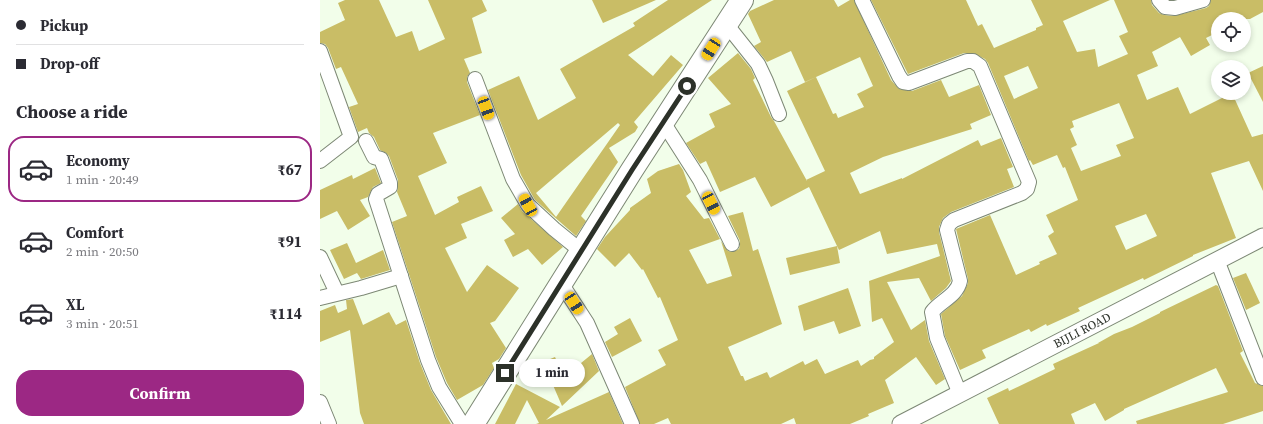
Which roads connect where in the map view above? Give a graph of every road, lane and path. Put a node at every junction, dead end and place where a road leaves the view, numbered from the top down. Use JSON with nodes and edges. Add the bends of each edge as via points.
{"nodes":[{"id":1,"x":742,"y":0,"type":"edge"},
{"id":2,"x":862,"y":0,"type":"edge"},
{"id":3,"x":1159,"y":0,"type":"edge"},
{"id":4,"x":1203,"y":0,"type":"edge"},
{"id":5,"x":727,"y":25,"type":"junction"},
{"id":6,"x":320,"y":51,"type":"edge"},
{"id":7,"x":475,"y":79,"type":"dead end"},
{"id":8,"x":779,"y":114,"type":"dead end"},
{"id":9,"x":663,"y":122,"type":"junction"},
{"id":10,"x":366,"y":141,"type":"dead end"},
{"id":11,"x":320,"y":161,"type":"edge"},
{"id":12,"x":1263,"y":237,"type":"edge"},
{"id":13,"x":732,"y":244,"type":"dead end"},
{"id":14,"x":581,"y":251,"type":"junction"},
{"id":15,"x":320,"y":257,"type":"edge"},
{"id":16,"x":1217,"y":260,"type":"junction"},
{"id":17,"x":401,"y":276,"type":"junction"},
{"id":18,"x":561,"y":283,"type":"junction"},
{"id":19,"x":336,"y":293,"type":"junction"},
{"id":20,"x":320,"y":298,"type":"edge"},
{"id":21,"x":1263,"y":378,"type":"edge"},
{"id":22,"x":960,"y":394,"type":"junction"},
{"id":23,"x":320,"y":402,"type":"edge"},
{"id":24,"x":329,"y":424,"type":"edge"},
{"id":25,"x":462,"y":424,"type":"edge"},
{"id":26,"x":473,"y":424,"type":"edge"},
{"id":27,"x":632,"y":424,"type":"edge"},
{"id":28,"x":901,"y":424,"type":"edge"}],
"edges":[{"from":1,"to":5,"type":"main road"},
{"from":2,"to":22,"type":"street","via":[[904,82],[909,83],[967,61],[973,61],[980,66],[1029,182],[1027,189],[1022,193],[949,224],[948,230],[960,281],[955,292],[932,312],[937,338]]},
{"from":3,"to":4,"type":"street","via":[[1165,8],[1175,8]]},
{"from":5,"to":8,"type":"street","via":[[758,64]]},
{"from":5,"to":9,"type":"main road"},
{"from":6,"to":11,"type":"street","via":[[352,137]]},
{"from":7,"to":14,"type":"street","via":[[513,179],[528,205]]},
{"from":9,"to":13,"type":"street","via":[[700,180]]},
{"from":9,"to":14,"type":"main road"},
{"from":10,"to":17,"type":"street","via":[[374,157],[381,159],[390,183],[390,187],[378,194],[376,199]]},
{"from":12,"to":16,"type":"street","name":"BIJLI ROAD"},
{"from":14,"to":18,"type":"main road"},
{"from":15,"to":19,"type":"street"},
{"from":16,"to":21,"type":"street"},
{"from":16,"to":22,"type":"street","name":"BIJLI ROAD"},
{"from":17,"to":19,"type":"street"},
{"from":17,"to":25,"type":"street","via":[[439,387]]},
{"from":18,"to":26,"type":"main road"},
{"from":18,"to":27,"type":"street","via":[[587,323]]},
{"from":19,"to":20,"type":"street"},
{"from":22,"to":28,"type":"street","name":"BIJLI ROAD"},
{"from":23,"to":24,"type":"street"}]}
